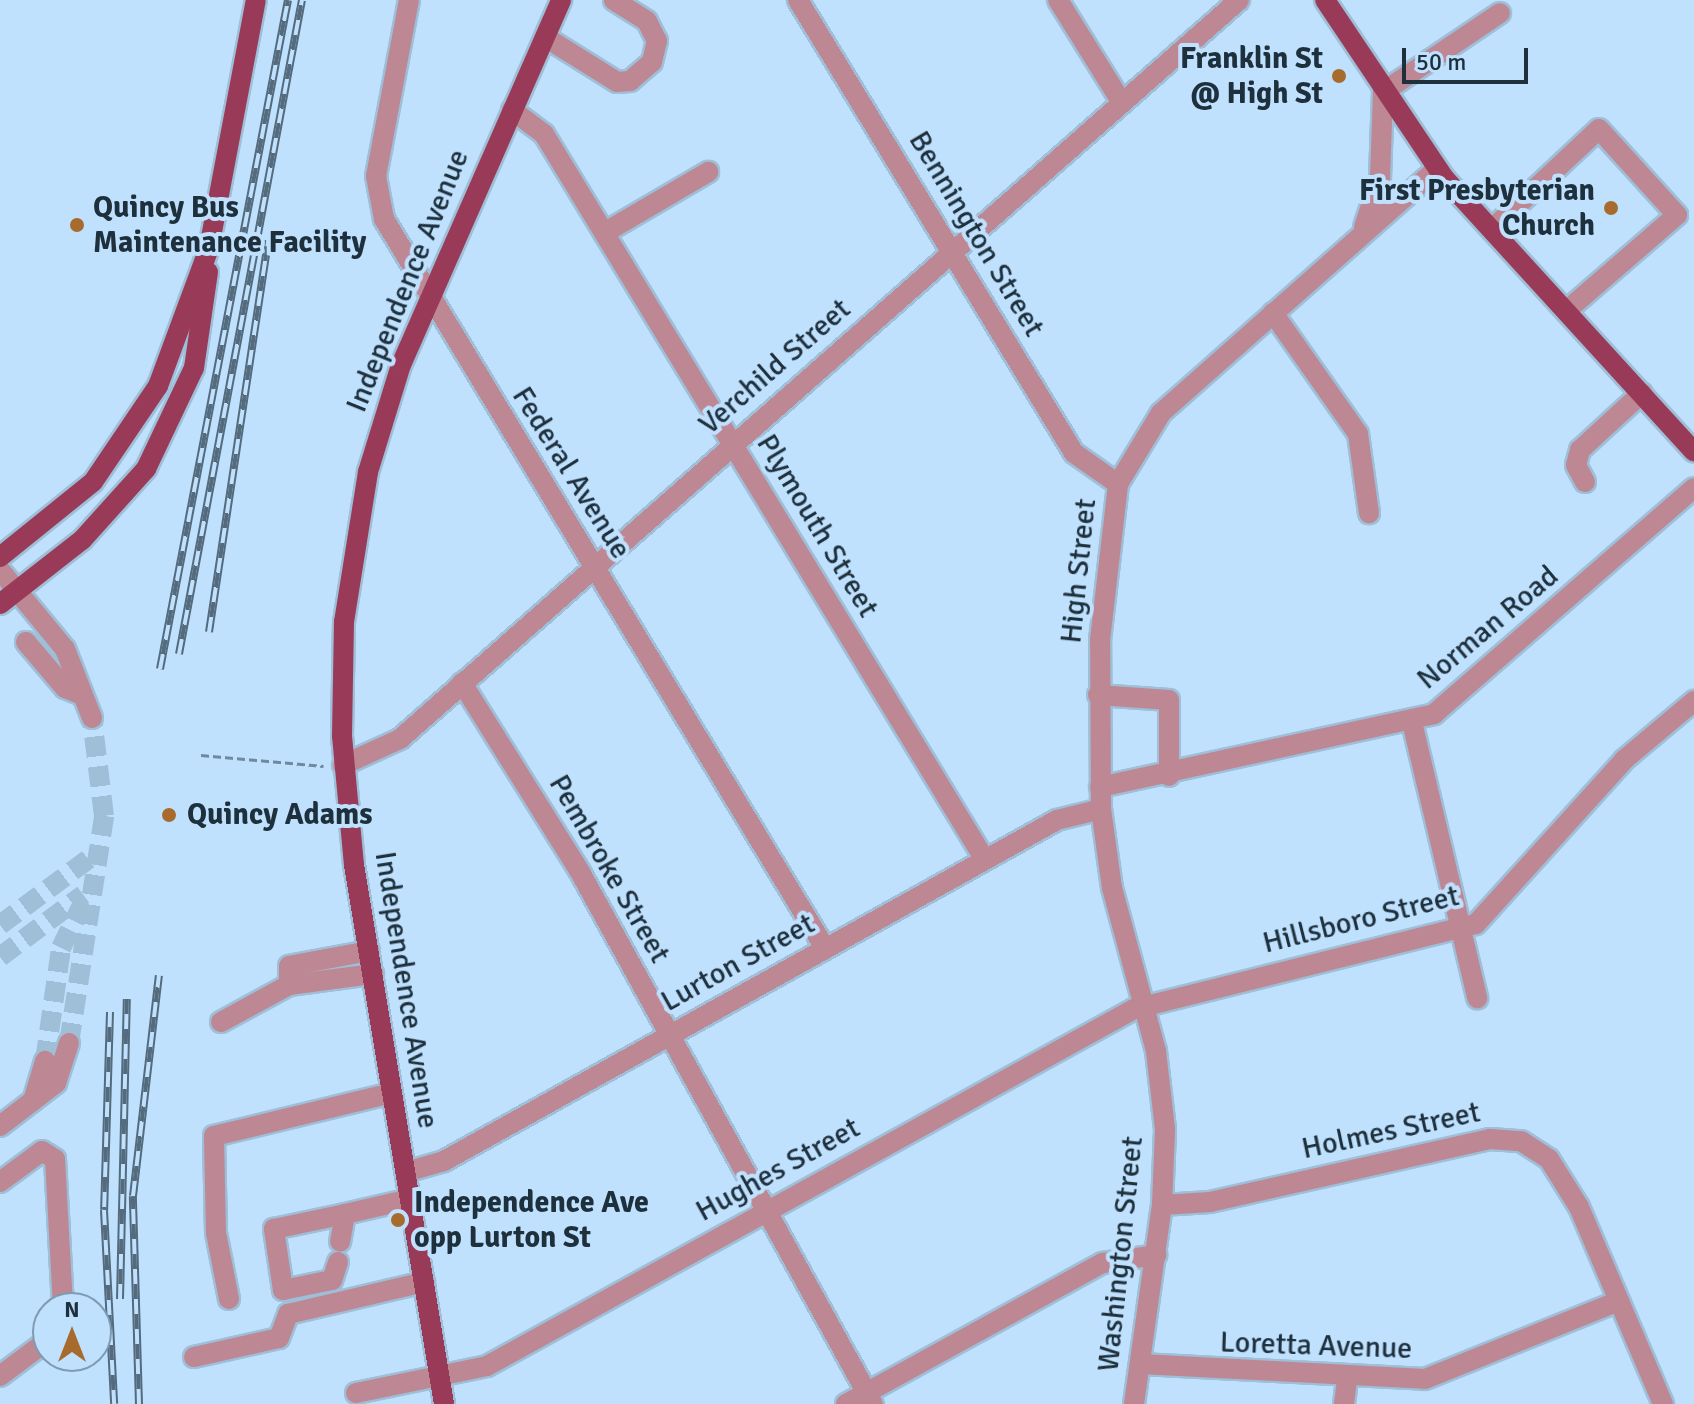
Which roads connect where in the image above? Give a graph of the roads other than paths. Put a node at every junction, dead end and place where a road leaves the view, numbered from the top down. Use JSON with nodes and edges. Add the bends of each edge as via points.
{"nodes":[{"id":1,"x":256,"y":0,"type":"edge"},
{"id":2,"x":409,"y":0,"type":"edge"},
{"id":3,"x":561,"y":0,"type":"edge"},
{"id":4,"x":614,"y":0,"type":"edge"},
{"id":5,"x":798,"y":0,"type":"edge"},
{"id":6,"x":1058,"y":0,"type":"edge"},
{"id":7,"x":1239,"y":0,"type":"edge"},
{"id":8,"x":1325,"y":0,"type":"edge"},
{"id":9,"x":1500,"y":13,"type":"dead end"},
{"id":10,"x":545,"y":37,"type":"junction"},
{"id":11,"x":1383,"y":92,"type":"junction"},
{"id":12,"x":1122,"y":103,"type":"junction"},
{"id":13,"x":512,"y":110,"type":"junction"},
{"id":14,"x":1437,"y":169,"type":"junction"},
{"id":15,"x":708,"y":172,"type":"dead end"},
{"id":16,"x":1492,"y":229,"type":"junction"},
{"id":17,"x":604,"y":233,"type":"junction"},
{"id":18,"x":1357,"y":237,"type":"junction"},
{"id":19,"x":209,"y":248,"type":"junction"},
{"id":20,"x":952,"y":252,"type":"junction"},
{"id":21,"x":427,"y":298,"type":"junction"},
{"id":22,"x":1566,"y":311,"type":"junction"},
{"id":23,"x":1273,"y":313,"type":"junction"},
{"id":24,"x":1642,"y":393,"type":"junction"},
{"id":25,"x":732,"y":444,"type":"junction"},
{"id":26,"x":1694,"y":452,"type":"edge"},
{"id":27,"x":1585,"y":482,"type":"dead end"},
{"id":28,"x":1118,"y":484,"type":"junction"},
{"id":29,"x":1694,"y":488,"type":"edge"},
{"id":30,"x":1369,"y":513,"type":"dead end"},
{"id":31,"x":0,"y":557,"type":"edge"},
{"id":32,"x":594,"y":567,"type":"junction"},
{"id":33,"x":0,"y":570,"type":"edge"},
{"id":34,"x":6,"y":597,"type":"edge"},
{"id":35,"x":26,"y":642,"type":"dead end"},
{"id":36,"x":65,"y":649,"type":"junction"},
{"id":37,"x":53,"y":675,"type":"junction"},
{"id":38,"x":462,"y":683,"type":"junction"},
{"id":39,"x":80,"y":694,"type":"junction"},
{"id":40,"x":1098,"y":695,"type":"junction"},
{"id":41,"x":1694,"y":701,"type":"edge"},
{"id":42,"x":92,"y":718,"type":"tunnel mouth"},
{"id":43,"x":1412,"y":722,"type":"junction"},
{"id":44,"x":343,"y":765,"type":"junction"},
{"id":45,"x":1169,"y":776,"type":"junction"},
{"id":46,"x":1100,"y":787,"type":"junction"},
{"id":47,"x":1101,"y":809,"type":"junction"},
{"id":48,"x":985,"y":860,"type":"junction"},
{"id":49,"x":1461,"y":930,"type":"junction"},
{"id":50,"x":825,"y":948,"type":"junction"},
{"id":51,"x":369,"y":951,"type":"junction"},
{"id":52,"x":373,"y":974,"type":"junction"},
{"id":53,"x":289,"y":985,"type":"junction"},
{"id":54,"x":1477,"y":998,"type":"dead end"},
{"id":55,"x":1144,"y":1006,"type":"junction"},
{"id":56,"x":221,"y":1022,"type":"dead end"},
{"id":57,"x":669,"y":1036,"type":"junction"},
{"id":58,"x":69,"y":1043,"type":"tunnel mouth"},
{"id":59,"x":45,"y":1061,"type":"tunnel mouth"},
{"id":60,"x":392,"y":1093,"type":"junction"},
{"id":61,"x":33,"y":1101,"type":"junction"},
{"id":62,"x":1164,"y":1110,"type":"joint"},
{"id":63,"x":0,"y":1126,"type":"edge"},
{"id":64,"x":406,"y":1172,"type":"junction"},
{"id":65,"x":0,"y":1182,"type":"edge"},
{"id":66,"x":410,"y":1199,"type":"junction"},
{"id":67,"x":1162,"y":1205,"type":"junction"},
{"id":68,"x":766,"y":1211,"type":"junction"},
{"id":69,"x":345,"y":1214,"type":"junction"},
{"id":70,"x":1156,"y":1255,"type":"junction"},
{"id":71,"x":424,"y":1282,"type":"junction"},
{"id":72,"x":62,"y":1292,"type":"edge"},
{"id":73,"x":229,"y":1299,"type":"dead end"},
{"id":74,"x":1619,"y":1301,"type":"junction"},
{"id":75,"x":32,"y":1352,"type":"edge"},
{"id":76,"x":194,"y":1357,"type":"dead end"},
{"id":77,"x":1141,"y":1364,"type":"junction"},
{"id":78,"x":0,"y":1376,"type":"edge"},
{"id":79,"x":440,"y":1379,"type":"junction"},
{"id":80,"x":1347,"y":1380,"type":"junction"},
{"id":81,"x":356,"y":1393,"type":"dead end"},
{"id":82,"x":870,"y":1398,"type":"edge"},
{"id":83,"x":444,"y":1404,"type":"edge"},
{"id":84,"x":846,"y":1404,"type":"edge"},
{"id":85,"x":1134,"y":1404,"type":"edge"},
{"id":86,"x":1344,"y":1404,"type":"edge"},
{"id":87,"x":1663,"y":1404,"type":"edge"}],
"edges":[{"from":1,"to":19,"type":"main road"},
{"from":2,"to":21,"type":"street","name":"Federal Avenue","via":[[376,194]]},
{"from":3,"to":10,"type":"main road","name":"Independence Avenue"},
{"from":4,"to":10,"type":"street","via":[[656,34],[652,62],[630,81],[617,82]]},
{"from":5,"to":20,"type":"street","name":"Bennington Street"},
{"from":6,"to":12,"type":"street"},
{"from":7,"to":12,"type":"street","name":"Verchild Street"},
{"from":8,"to":11,"type":"main road"},
{"from":9,"to":11,"type":"street"},
{"from":10,"to":13,"type":"main road","name":"Independence Avenue"},
{"from":11,"to":14,"type":"main road"},
{"from":11,"to":18,"type":"street","via":[[1380,178]]},
{"from":12,"to":20,"type":"street","name":"Verchild Street"},
{"from":13,"to":17,"type":"street","name":"Plymouth Street","via":[[539,128]]},
{"from":13,"to":21,"type":"main road","name":"Independence Avenue"},
{"from":14,"to":16,"type":"main road"},
{"from":14,"to":18,"type":"street","name":"High Street"},
{"from":15,"to":17,"type":"street"},
{"from":16,"to":22,"type":"main road"},
{"from":16,"to":22,"type":"street","via":[[1599,129],[1677,215]]},
{"from":17,"to":25,"type":"street","name":"Plymouth Street"},
{"from":18,"to":23,"type":"street","name":"High Street"},
{"from":19,"to":31,"type":"main road","via":[[137,427],[93,482]]},
{"from":19,"to":34,"type":"main road","via":[[197,354],[157,450],[104,520]]},
{"from":20,"to":25,"type":"street","name":"Verchild Street"},
{"from":20,"to":28,"type":"street","name":"Bennington Street","via":[[1078,460]]},
{"from":21,"to":32,"type":"street","name":"Federal Avenue"},
{"from":21,"to":44,"type":"main road","name":"Independence Avenue","via":[[391,394],[358,521],[342,648]]},
{"from":22,"to":24,"type":"main road"},
{"from":23,"to":28,"type":"street","name":"High Street","via":[[1151,423]]},
{"from":23,"to":30,"type":"street","via":[[1358,434]]},
{"from":24,"to":26,"type":"main road"},
{"from":24,"to":27,"type":"street","via":[[1580,450],[1576,465]]},
{"from":25,"to":32,"type":"street","name":"Verchild Street"},
{"from":25,"to":48,"type":"street","name":"Plymouth Street"},
{"from":28,"to":40,"type":"street","name":"High Street"},
{"from":29,"to":43,"type":"street","name":"Norman Road","via":[[1455,700]]},
{"from":32,"to":38,"type":"street","name":"Verchild Street"},
{"from":32,"to":50,"type":"street","name":"Federal Avenue"},
{"from":33,"to":34,"type":"street"},
{"from":34,"to":36,"type":"street","via":[[31,608]]},
{"from":35,"to":37,"type":"street"},
{"from":36,"to":37,"type":"street"},
{"from":36,"to":39,"type":"street","via":[[82,679]]},
{"from":37,"to":39,"type":"street"},
{"from":38,"to":44,"type":"street","name":"Verchild Street","via":[[388,747]]},
{"from":38,"to":57,"type":"street","name":"Pembroke Street","via":[[563,844]]},
{"from":39,"to":42,"type":"street"},
{"from":40,"to":45,"type":"street","via":[[1169,700]]},
{"from":40,"to":46,"type":"street","name":"High Street"},
{"from":41,"to":49,"type":"street","name":"Hillsboro Street","via":[[1624,760],[1490,914]]},
{"from":43,"to":45,"type":"street","name":"Norman Road"},
{"from":43,"to":49,"type":"street"},
{"from":44,"to":51,"type":"main road","name":"Independence Avenue"},
{"from":45,"to":46,"type":"street","name":"Norman Road"},
{"from":46,"to":47,"type":"street","name":"High Street"},
{"from":47,"to":48,"type":"street","name":"Lurton Street","via":[[1057,820]]},
{"from":47,"to":55,"type":"street","name":"High Street","via":[[1112,888]]},
{"from":48,"to":50,"type":"street","name":"Lurton Street"},
{"from":49,"to":54,"type":"street"},
{"from":49,"to":55,"type":"street","name":"Hillsboro Street"},
{"from":50,"to":57,"type":"street","name":"Lurton Street"},
{"from":51,"to":52,"type":"main road","name":"Independence Avenue"},
{"from":51,"to":53,"type":"street","via":[[289,966]]},
{"from":52,"to":53,"type":"street"},
{"from":52,"to":60,"type":"main road","name":"Independence Avenue"},
{"from":53,"to":56,"type":"street"},
{"from":55,"to":62,"type":"street","name":"High Street"},
{"from":55,"to":68,"type":"street","name":"Hughes Street"},
{"from":57,"to":64,"type":"street","name":"Lurton Street","via":[[444,1161]]},
{"from":57,"to":68,"type":"street","name":"Pembroke Street"},
{"from":58,"to":61,"type":"street","via":[[62,1076]]},
{"from":59,"to":61,"type":"street"},
{"from":60,"to":64,"type":"main road","name":"Independence Avenue"},
{"from":60,"to":73,"type":"street","via":[[214,1136],[216,1233]]},
{"from":61,"to":63,"type":"street"},
{"from":62,"to":67,"type":"street","name":"Washington Street"},
{"from":64,"to":66,"type":"main road","name":"Independence Avenue"},
{"from":65,"to":72,"type":"street","via":[[42,1151],[55,1159]]},
{"from":66,"to":69,"type":"street"},
{"from":66,"to":71,"type":"main road","name":"Independence Avenue"},
{"from":67,"to":70,"type":"street","name":"Washington Street"},
{"from":67,"to":74,"type":"street","name":"Holmes Street","via":[[1210,1202],[1514,1138],[1543,1154],[1564,1180]]},
{"from":68,"to":79,"type":"street","name":"Hughes Street","via":[[487,1366]]},
{"from":68,"to":82,"type":"street","name":"Pembroke Street"},
{"from":69,"to":69,"type":"street","via":[[332,1280],[283,1290],[274,1229]]},
{"from":70,"to":77,"type":"street","name":"Washington Street"},
{"from":70,"to":82,"type":"street","via":[[1103,1263]]},
{"from":71,"to":76,"type":"street","via":[[288,1314],[279,1338]]},
{"from":71,"to":79,"type":"main road","name":"Independence Avenue"},
{"from":74,"to":80,"type":"street","name":"Loretta Avenue","via":[[1447,1374]]},
{"from":74,"to":87,"type":"street","name":"Holmes Street"},
{"from":75,"to":78,"type":"street"},
{"from":77,"to":80,"type":"street","name":"Loretta Avenue"},
{"from":77,"to":85,"type":"street","name":"Washington Street"},
{"from":79,"to":81,"type":"street","name":"Hughes Street"},
{"from":79,"to":83,"type":"main road","name":"Independence Avenue"},
{"from":80,"to":86,"type":"street"},
{"from":82,"to":84,"type":"street"}]}
